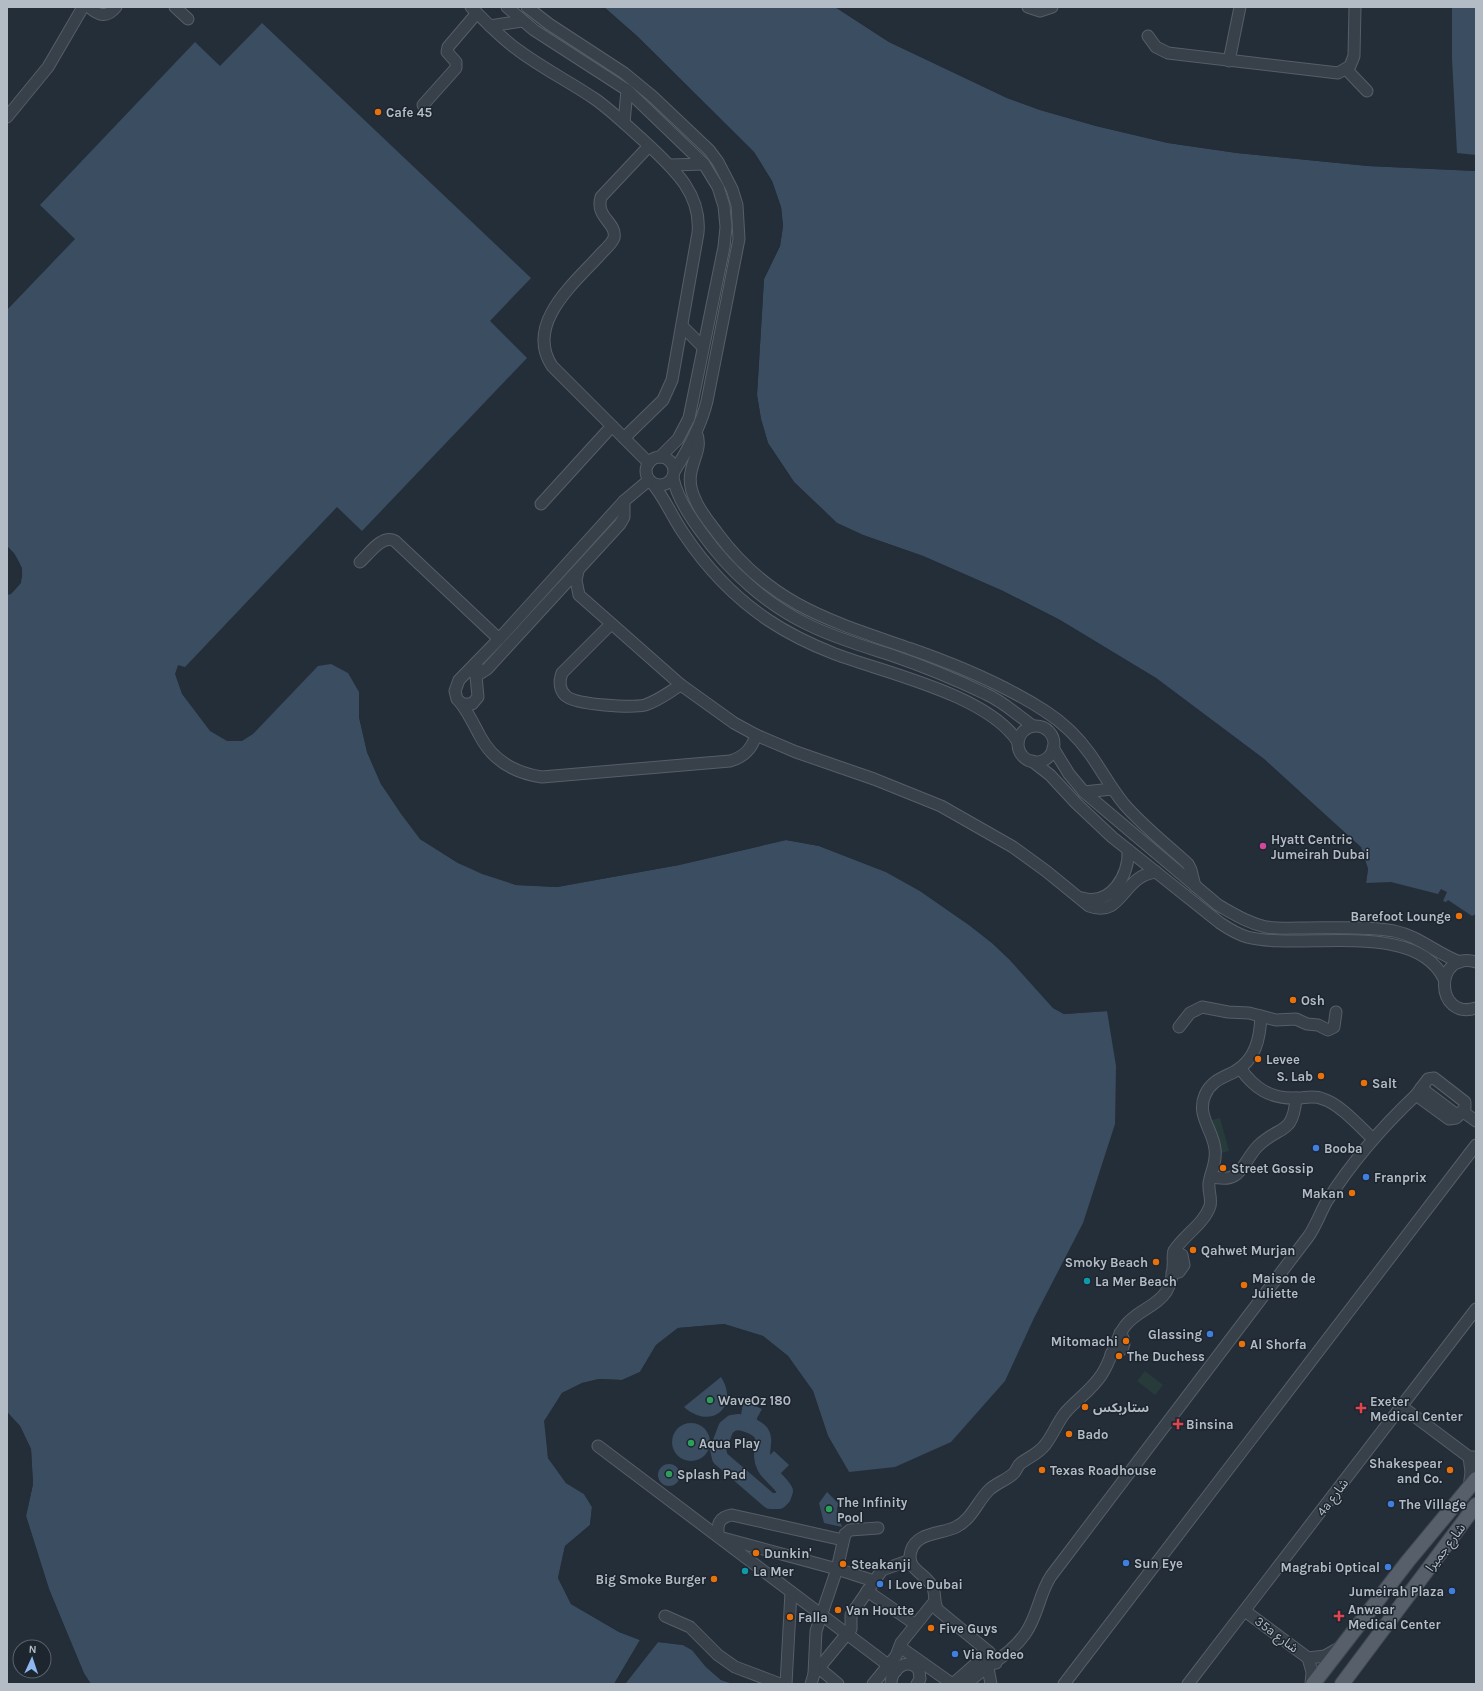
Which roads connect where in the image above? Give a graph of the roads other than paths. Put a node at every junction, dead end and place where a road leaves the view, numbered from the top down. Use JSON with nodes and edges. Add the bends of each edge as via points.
{"nodes":[{"id":1,"x":83,"y":7,"type":"edge"},
{"id":2,"x":89,"y":7,"type":"edge"},
{"id":3,"x":116,"y":7,"type":"edge"},
{"id":4,"x":175,"y":7,"type":"edge"},
{"id":5,"x":507,"y":7,"type":"edge"},
{"id":6,"x":528,"y":7,"type":"edge"},
{"id":7,"x":1028,"y":7,"type":"edge"},
{"id":8,"x":1052,"y":7,"type":"edge"},
{"id":9,"x":1240,"y":7,"type":"edge"},
{"id":10,"x":1355,"y":7,"type":"edge"},
{"id":11,"x":474,"y":10,"type":"edge"},
{"id":12,"x":188,"y":19,"type":"dead end"},
{"id":13,"x":522,"y":21,"type":"junction"},
{"id":14,"x":490,"y":26,"type":"junction"},
{"id":15,"x":1148,"y":36,"type":"dead end"},
{"id":16,"x":1353,"y":46,"type":"junction"},
{"id":17,"x":1229,"y":61,"type":"junction"},
{"id":18,"x":1346,"y":69,"type":"junction"},
{"id":19,"x":1325,"y":72,"type":"junction"},
{"id":20,"x":627,"y":90,"type":"junction"},
{"id":21,"x":1367,"y":90,"type":"dead end"},
{"id":22,"x":423,"y":105,"type":"dead end"},
{"id":23,"x":7,"y":117,"type":"edge"},
{"id":24,"x":624,"y":123,"type":"junction"},
{"id":25,"x":649,"y":146,"type":"junction"},
{"id":26,"x":704,"y":164,"type":"junction"},
{"id":27,"x":670,"y":165,"type":"junction"},
{"id":28,"x":682,"y":326,"type":"junction"},
{"id":29,"x":703,"y":347,"type":"junction"},
{"id":30,"x":612,"y":426,"type":"junction"},
{"id":31,"x":696,"y":432,"type":"junction"},
{"id":32,"x":624,"y":438,"type":"junction"},
{"id":33,"x":660,"y":457,"type":"junction"},
{"id":34,"x":649,"y":462,"type":"junction"},
{"id":35,"x":674,"y":474,"type":"junction"},
{"id":36,"x":650,"y":482,"type":"junction"},
{"id":37,"x":624,"y":501,"type":"junction"},
{"id":38,"x":540,"y":504,"type":"dead end"},
{"id":39,"x":360,"y":562,"type":"dead end"},
{"id":40,"x":578,"y":570,"type":"junction"},
{"id":41,"x":556,"y":595,"type":"junction"},
{"id":42,"x":579,"y":595,"type":"junction"},
{"id":43,"x":611,"y":624,"type":"junction"},
{"id":44,"x":499,"y":639,"type":"junction"},
{"id":45,"x":912,"y":650,"type":"junction"},
{"id":46,"x":893,"y":656,"type":"junction"},
{"id":47,"x":477,"y":664,"type":"junction"},
{"id":48,"x":476,"y":676,"type":"junction"},
{"id":49,"x":680,"y":685,"type":"junction"},
{"id":50,"x":477,"y":699,"type":"junction"},
{"id":51,"x":460,"y":702,"type":"junction"},
{"id":52,"x":475,"y":724,"type":"junction"},
{"id":53,"x":1033,"y":726,"type":"junction"},
{"id":54,"x":756,"y":735,"type":"junction"},
{"id":55,"x":1018,"y":742,"type":"junction"},
{"id":56,"x":1053,"y":748,"type":"junction"},
{"id":57,"x":1032,"y":761,"type":"junction"},
{"id":58,"x":1112,"y":789,"type":"junction"},
{"id":59,"x":1084,"y":792,"type":"junction"},
{"id":60,"x":1128,"y":850,"type":"junction"},
{"id":61,"x":1156,"y":872,"type":"junction"},
{"id":62,"x":1195,"y":886,"type":"junction"},
{"id":63,"x":1078,"y":897,"type":"junction"},
{"id":64,"x":1460,"y":962,"type":"junction"},
{"id":65,"x":1476,"y":962,"type":"edge"},
{"id":66,"x":1444,"y":979,"type":"junction"},
{"id":67,"x":1476,"y":1008,"type":"edge"},
{"id":68,"x":1336,"y":1012,"type":"dead end"},
{"id":69,"x":1261,"y":1016,"type":"junction"},
{"id":70,"x":1179,"y":1027,"type":"dead end"},
{"id":71,"x":1240,"y":1068,"type":"junction"},
{"id":72,"x":1418,"y":1091,"type":"junction"},
{"id":73,"x":1296,"y":1098,"type":"junction"},
{"id":74,"x":1460,"y":1114,"type":"junction"},
{"id":75,"x":1476,"y":1121,"type":"edge"},
{"id":76,"x":1373,"y":1139,"type":"junction"},
{"id":77,"x":1476,"y":1145,"type":"edge"},
{"id":78,"x":1211,"y":1176,"type":"junction"},
{"id":79,"x":1476,"y":1309,"type":"edge"},
{"id":80,"x":1401,"y":1406,"type":"junction"},
{"id":81,"x":598,"y":1446,"type":"dead end"},
{"id":82,"x":1473,"y":1457,"type":"edge"},
{"id":83,"x":1473,"y":1483,"type":"edge"},
{"id":84,"x":1476,"y":1505,"type":"edge"},
{"id":85,"x":878,"y":1528,"type":"dead end"},
{"id":86,"x":719,"y":1537,"type":"junction"},
{"id":87,"x":843,"y":1540,"type":"junction"},
{"id":88,"x":910,"y":1560,"type":"junction"},
{"id":89,"x":837,"y":1569,"type":"junction"},
{"id":90,"x":874,"y":1581,"type":"junction"},
{"id":91,"x":867,"y":1591,"type":"junction"},
{"id":92,"x":791,"y":1592,"type":"junction"},
{"id":93,"x":934,"y":1602,"type":"junction"},
{"id":94,"x":1245,"y":1611,"type":"junction"},
{"id":95,"x":822,"y":1614,"type":"junction"},
{"id":96,"x":665,"y":1616,"type":"dead end"},
{"id":97,"x":915,"y":1624,"type":"junction"},
{"id":98,"x":847,"y":1634,"type":"junction"},
{"id":99,"x":900,"y":1647,"type":"junction"},
{"id":100,"x":1340,"y":1648,"type":"junction"},
{"id":101,"x":989,"y":1652,"type":"junction"},
{"id":102,"x":1308,"y":1658,"type":"junction"},
{"id":103,"x":992,"y":1665,"type":"junction"},
{"id":104,"x":892,"y":1668,"type":"junction"},
{"id":105,"x":815,"y":1675,"type":"edge"},
{"id":106,"x":780,"y":1684,"type":"edge"},
{"id":107,"x":786,"y":1684,"type":"edge"},
{"id":108,"x":838,"y":1684,"type":"edge"},
{"id":109,"x":872,"y":1684,"type":"edge"},
{"id":110,"x":891,"y":1684,"type":"edge"},
{"id":111,"x":918,"y":1684,"type":"edge"},
{"id":112,"x":967,"y":1684,"type":"edge"},
{"id":113,"x":991,"y":1684,"type":"edge"},
{"id":114,"x":1064,"y":1684,"type":"edge"},
{"id":115,"x":1188,"y":1684,"type":"edge"},
{"id":116,"x":1312,"y":1684,"type":"edge"},
{"id":117,"x":1342,"y":1684,"type":"edge"}],
"edges":[{"from":1,"to":23,"type":"street","via":[[48,67]]},
{"from":2,"to":3,"type":"street","via":[[103,15],[110,14]]},
{"from":4,"to":12,"type":"street"},
{"from":5,"to":13,"type":"street"},
{"from":6,"to":31,"type":"street","via":[[549,24],[624,73],[647,92],[709,150],[732,189],[738,211],[739,239],[707,401]]},
{"from":7,"to":8,"type":"street","via":[[1040,11]]},
{"from":9,"to":17,"type":"street"},
{"from":10,"to":16,"type":"street"},
{"from":11,"to":14,"type":"street"},
{"from":11,"to":22,"type":"street","via":[[448,47],[448,52],[456,62],[456,68]]},
{"from":13,"to":14,"type":"street"},
{"from":13,"to":20,"type":"street"},
{"from":14,"to":24,"type":"street","via":[[517,50],[594,98]]},
{"from":15,"to":17,"type":"street","via":[[1156,47],[1164,52]]},
{"from":16,"to":18,"type":"street","via":[[1352,61]]},
{"from":16,"to":19,"type":"street","via":[[1343,64]]},
{"from":17,"to":19,"type":"street"},
{"from":18,"to":19,"type":"street","via":[[1334,74]]},
{"from":18,"to":21,"type":"street"},
{"from":20,"to":24,"type":"street"},
{"from":20,"to":26,"type":"street"},
{"from":24,"to":25,"type":"street"},
{"from":25,"to":27,"type":"street"},
{"from":25,"to":30,"type":"street","via":[[601,197],[600,211],[613,229],[614,238],[559,300],[550,315],[544,339],[545,353],[552,366]]},
{"from":26,"to":27,"type":"street"},
{"from":26,"to":29,"type":"street","via":[[718,187],[724,206],[726,227]]},
{"from":27,"to":28,"type":"street","via":[[690,191],[699,224]]},
{"from":28,"to":29,"type":"street"},
{"from":28,"to":32,"type":"street","via":[[672,380],[663,400]]},
{"from":29,"to":33,"type":"street","via":[[689,418],[678,439]]},
{"from":30,"to":32,"type":"street"},
{"from":30,"to":38,"type":"street"},
{"from":31,"to":35,"type":"street"},
{"from":31,"to":45,"type":"street","via":[[699,446],[690,474],[693,494],[714,529],[746,566],[774,589],[817,616]]},
{"from":32,"to":34,"type":"street"},
{"from":33,"to":34,"type":"street"},
{"from":33,"to":35,"type":"street","via":[[670,460]]},
{"from":34,"to":36,"type":"street","via":[[646,474]]},
{"from":35,"to":36,"type":"street","via":[[664,485]]},
{"from":35,"to":46,"type":"street","via":[[677,492],[707,540],[726,563],[754,589],[810,626]]},
{"from":36,"to":37,"type":"street"},
{"from":36,"to":55,"type":"street","via":[[661,494],[683,532],[703,559],[733,592],[758,613],[815,646],[910,679],[958,699],[996,719]]},
{"from":37,"to":40,"type":"street","via":[[624,517],[620,524]]},
{"from":37,"to":44,"type":"street"},
{"from":39,"to":44,"type":"street","via":[[384,540],[395,541]]},
{"from":40,"to":41,"type":"street"},
{"from":40,"to":42,"type":"street","via":[[576,580]]},
{"from":41,"to":42,"type":"street"},
{"from":41,"to":48,"type":"street","via":[[487,669]]},
{"from":42,"to":43,"type":"street"},
{"from":43,"to":49,"type":"street"},
{"from":43,"to":49,"type":"street","via":[[562,673],[561,688],[566,696],[575,700],[632,707],[657,700]]},
{"from":44,"to":47,"type":"street"},
{"from":45,"to":46,"type":"street"},
{"from":45,"to":58,"type":"street","via":[[975,674],[1053,717],[1082,744]]},
{"from":46,"to":53,"type":"street","via":[[987,694]]},
{"from":47,"to":48,"type":"street"},
{"from":47,"to":51,"type":"street","via":[[457,684],[455,691]]},
{"from":48,"to":50,"type":"street"},
{"from":49,"to":54,"type":"street","via":[[713,710]]},
{"from":50,"to":51,"type":"street","via":[[469,704]]},
{"from":50,"to":52,"type":"street"},
{"from":51,"to":52,"type":"street"},
{"from":52,"to":54,"type":"street","via":[[483,742],[500,761],[520,772],[542,777],[730,761],[750,749]]},
{"from":53,"to":55,"type":"street","via":[[1022,733]]},
{"from":53,"to":56,"type":"street","via":[[1042,727],[1049,732]]},
{"from":54,"to":63,"type":"street","via":[[941,806],[1013,847]]},
{"from":55,"to":57,"type":"street","via":[[1021,754]]},
{"from":56,"to":57,"type":"street","via":[[1045,759]]},
{"from":56,"to":59,"type":"street"},
{"from":57,"to":60,"type":"street"},
{"from":58,"to":59,"type":"street"},
{"from":58,"to":62,"type":"street","via":[[1135,816],[1188,864]]},
{"from":59,"to":62,"type":"street"},
{"from":60,"to":61,"type":"street"},
{"from":60,"to":63,"type":"street","via":[[1126,870],[1109,894],[1099,900]]},
{"from":61,"to":63,"type":"street","via":[[1139,878],[1109,907],[1089,906]]},
{"from":61,"to":66,"type":"street","via":[[1220,923],[1241,935],[1267,940],[1373,942],[1397,945],[1426,957]]},
{"from":62,"to":64,"type":"street","via":[[1218,905],[1258,925],[1394,931],[1416,938],[1442,955]]},
{"from":64,"to":65,"type":"street"},
{"from":64,"to":66,"type":"street","via":[[1450,969]]},
{"from":66,"to":67,"type":"street","via":[[1444,989],[1452,1004],[1462,1009]]},
{"from":68,"to":69,"type":"street","via":[[1334,1027],[1328,1030],[1296,1019],[1276,1020]]},
{"from":69,"to":70,"type":"street","via":[[1202,1007],[1190,1013]]},
{"from":69,"to":71,"type":"street","via":[[1255,1050]]},
{"from":71,"to":73,"type":"street","via":[[1254,1085],[1265,1093]]},
{"from":71,"to":78,"type":"street","via":[[1213,1083],[1202,1102],[1203,1117],[1213,1137],[1216,1151]]},
{"from":72,"to":74,"type":"street","via":[[1449,1118],[1454,1119]]},
{"from":72,"to":74,"type":"street","via":[[1428,1079],[1434,1078],[1463,1100],[1466,1105]]},
{"from":72,"to":76,"type":"street"},
{"from":73,"to":76,"type":"street","via":[[1316,1097],[1329,1101]]},
{"from":73,"to":78,"type":"street","via":[[1295,1112],[1290,1123],[1259,1145],[1238,1173],[1225,1178]]},
{"from":74,"to":75,"type":"street"},
{"from":76,"to":103,"type":"street","via":[[1323,1207],[1308,1237],[1051,1576],[1026,1633],[1013,1649]]},
{"from":77,"to":114,"type":"street"},
{"from":78,"to":88,"type":"street","via":[[1207,1212],[1174,1251],[1172,1273],[1167,1289],[1159,1300],[1132,1319],[1120,1333],[1096,1382],[1064,1414],[1042,1449],[990,1489],[973,1513],[962,1523],[950,1530],[918,1540],[913,1545]]},
{"from":79,"to":80,"type":"street","name":"4a شارع"},
{"from":80,"to":82,"type":"street"},
{"from":80,"to":94,"type":"street","name":"4a شارع"},
{"from":81,"to":86,"type":"street"},
{"from":82,"to":83,"type":"street"},
{"from":83,"to":100,"type":"main road","name":"شارع جميرا"},
{"from":84,"to":117,"type":"main road","name":"شارع جميرا"},
{"from":85,"to":87,"type":"street","via":[[850,1530]]},
{"from":86,"to":87,"type":"street","via":[[718,1524],[721,1519],[732,1515]]},
{"from":86,"to":89,"type":"street"},
{"from":86,"to":92,"type":"street"},
{"from":87,"to":89,"type":"street"},
{"from":88,"to":90,"type":"street","via":[[886,1567]]},
{"from":88,"to":93,"type":"street","via":[[918,1573],[929,1581]]},
{"from":89,"to":90,"type":"street"},
{"from":89,"to":95,"type":"street"},
{"from":90,"to":91,"type":"street"},
{"from":91,"to":97,"type":"street"},
{"from":91,"to":98,"type":"street","via":[[851,1615],[852,1627]]},
{"from":92,"to":95,"type":"street"},
{"from":92,"to":107,"type":"street"},
{"from":93,"to":97,"type":"street"},
{"from":93,"to":101,"type":"street","via":[[941,1613]]},
{"from":94,"to":102,"type":"street","name":"35a شارع"},
{"from":94,"to":115,"type":"street","name":"4a شارع"},
{"from":95,"to":98,"type":"street"},
{"from":95,"to":105,"type":"street","via":[[816,1631]]},
{"from":96,"to":106,"type":"street","via":[[690,1627],[718,1655],[735,1667]]},
{"from":97,"to":99,"type":"street"},
{"from":98,"to":104,"type":"street"},
{"from":98,"to":105,"type":"street"},
{"from":99,"to":101,"type":"street","via":[[951,1682],[955,1682]]},
{"from":99,"to":104,"type":"street"},
{"from":100,"to":102,"type":"street","via":[[1325,1656]]},
{"from":100,"to":116,"type":"main road","name":"شارع جميرا"},
{"from":101,"to":103,"type":"street"},
{"from":102,"to":116,"type":"street"},
{"from":103,"to":112,"type":"street"},
{"from":103,"to":113,"type":"street"},
{"from":104,"to":109,"type":"street"},
{"from":104,"to":110,"type":"street"},
{"from":104,"to":111,"type":"street","via":[[907,1663],[916,1666],[921,1674]]},
{"from":105,"to":108,"type":"street"}]}
